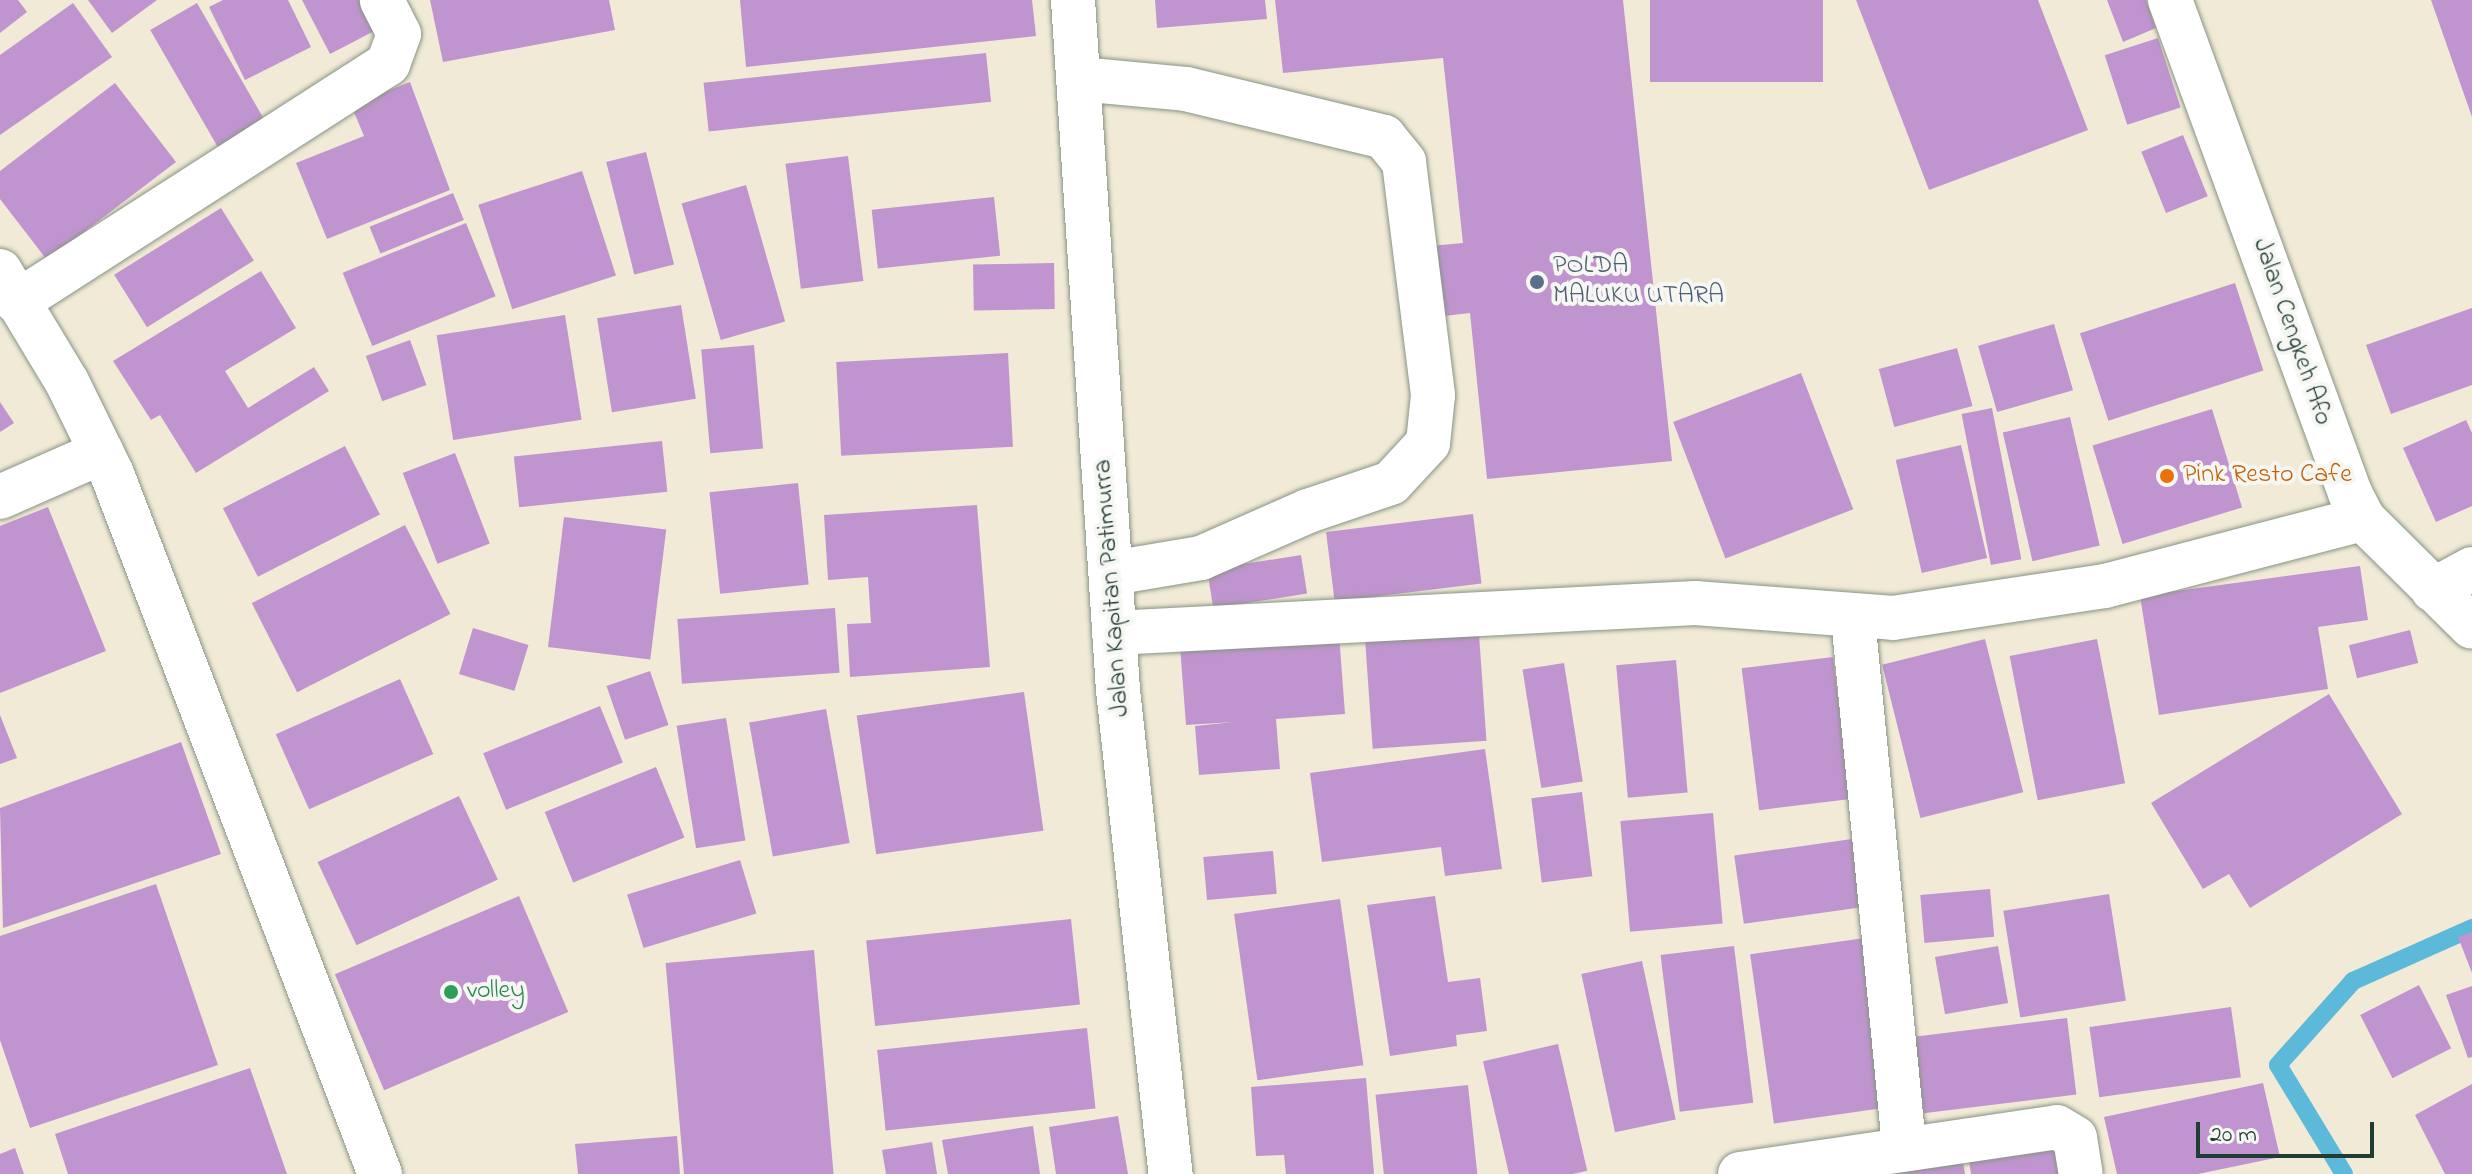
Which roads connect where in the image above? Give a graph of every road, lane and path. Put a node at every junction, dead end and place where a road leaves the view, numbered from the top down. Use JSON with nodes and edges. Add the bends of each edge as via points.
{"nodes":[{"id":1,"x":382,"y":0,"type":"edge"},
{"id":2,"x":1073,"y":0,"type":"edge"},
{"id":3,"x":2170,"y":0,"type":"edge"},
{"id":4,"x":1079,"y":79,"type":"junction"},
{"id":5,"x":8,"y":287,"type":"edge"},
{"id":6,"x":102,"y":452,"type":"junction"},
{"id":7,"x":0,"y":497,"type":"edge"},
{"id":8,"x":2363,"y":519,"type":"junction"},
{"id":9,"x":2472,"y":569,"type":"edge"},
{"id":10,"x":1112,"y":573,"type":"junction"},
{"id":11,"x":2433,"y":590,"type":"junction"},
{"id":12,"x":1853,"y":618,"type":"junction"},
{"id":13,"x":2472,"y":627,"type":"edge"},
{"id":14,"x":1114,"y":633,"type":"junction"},
{"id":15,"x":1904,"y":1146,"type":"junction"},
{"id":16,"x":380,"y":1174,"type":"edge"},
{"id":17,"x":1171,"y":1174,"type":"edge"},
{"id":18,"x":1740,"y":1174,"type":"edge"},
{"id":19,"x":2081,"y":1174,"type":"edge"}],
"edges":[{"from":1,"to":5,"type":"street","via":[[399,34],[388,64]]},
{"from":2,"to":4,"type":"street","name":"Jalan Kapitan Patimurra"},
{"from":3,"to":8,"type":"street","name":"Jalan Cengkeh Afo","via":[[2326,434]]},
{"from":4,"to":10,"type":"street","name":"Jalan Kapitan Patimurra"},
{"from":4,"to":10,"type":"street","via":[[1186,89],[1384,137],[1404,162],[1433,395],[1428,443],[1391,483],[1308,511],[1201,558]]},
{"from":5,"to":6,"type":"street","via":[[67,382]]},
{"from":6,"to":7,"type":"street"},
{"from":6,"to":16,"type":"street"},
{"from":8,"to":11,"type":"street","name":"Jalan Cengkeh Afo"},
{"from":8,"to":12,"type":"street","via":[[2105,586],[1893,618]]},
{"from":9,"to":11,"type":"street"},
{"from":10,"to":14,"type":"street","name":"Jalan Kapitan Patimurra"},
{"from":11,"to":13,"type":"street","name":"Jalan Cengkeh Afo"},
{"from":12,"to":14,"type":"street","via":[[1695,603]]},
{"from":12,"to":15,"type":"street"},
{"from":14,"to":17,"type":"street","name":"Jalan Kapitan Patimurra"},
{"from":15,"to":18,"type":"street"},
{"from":15,"to":19,"type":"street","via":[[2057,1127],[2075,1138]]}]}
